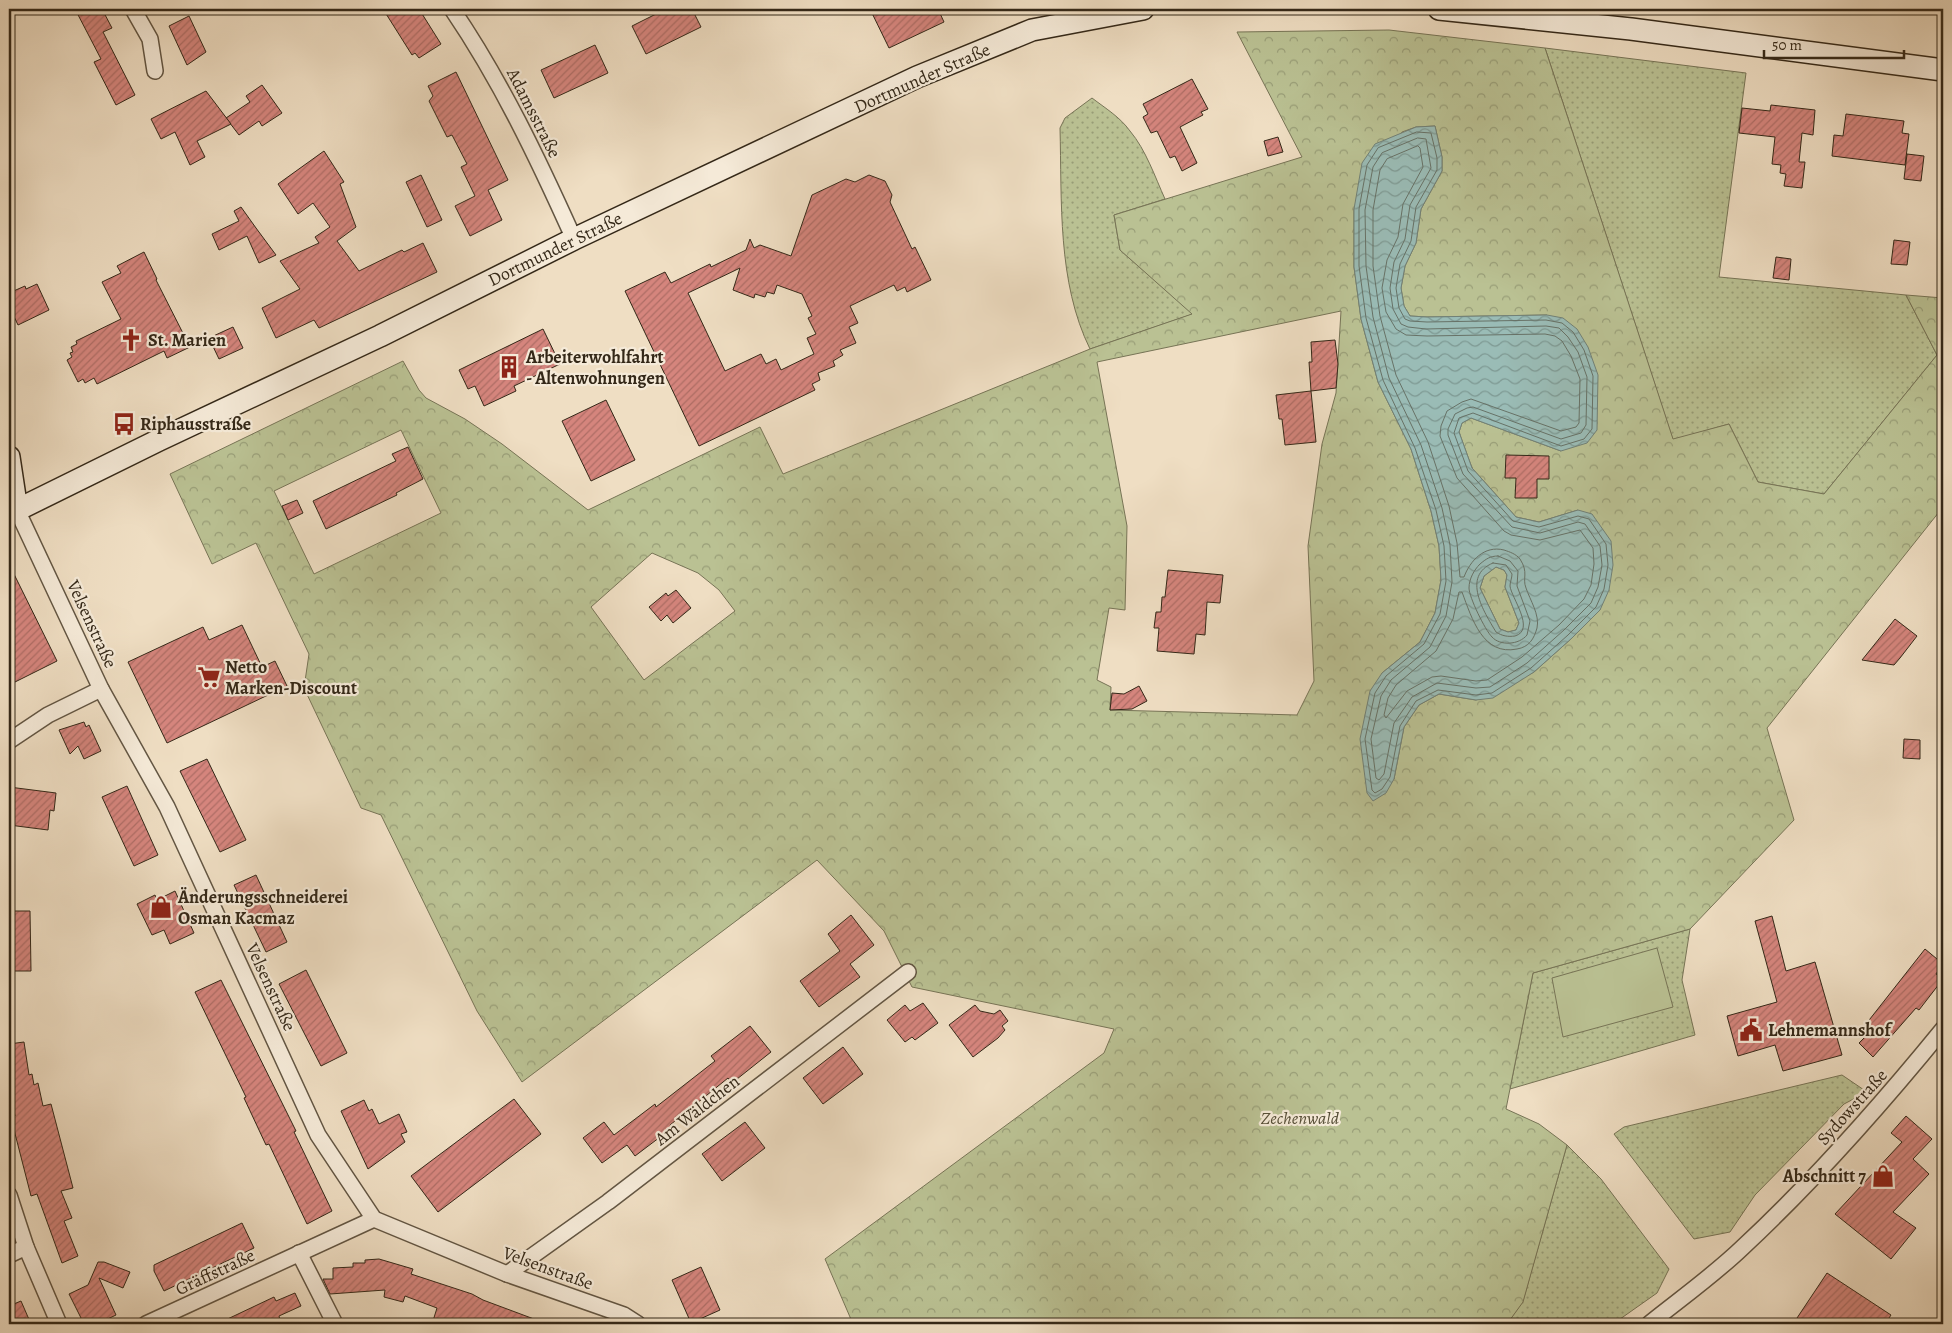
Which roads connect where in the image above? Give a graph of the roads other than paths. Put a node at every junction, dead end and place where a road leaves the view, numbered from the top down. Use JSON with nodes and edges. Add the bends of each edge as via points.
{"nodes":[{"id":1,"x":133,"y":9,"type":"edge"},
{"id":2,"x":452,"y":9,"type":"edge"},
{"id":3,"x":1143,"y":9,"type":"edge"},
{"id":4,"x":1439,"y":9,"type":"edge"},
{"id":5,"x":1112,"y":11,"type":"edge"},
{"id":6,"x":155,"y":70,"type":"dead end"},
{"id":7,"x":1943,"y":70,"type":"edge"},
{"id":8,"x":574,"y":239,"type":"junction"},
{"id":9,"x":9,"y":457,"type":"edge"},
{"id":10,"x":12,"y":508,"type":"edge"},
{"id":11,"x":101,"y":689,"type":"junction"},
{"id":12,"x":9,"y":741,"type":"edge"},
{"id":13,"x":908,"y":972,"type":"dead end"},
{"id":14,"x":1943,"y":1029,"type":"edge"},
{"id":15,"x":9,"y":1195,"type":"edge"},
{"id":16,"x":374,"y":1219,"type":"junction"},
{"id":17,"x":26,"y":1246,"type":"junction"},
{"id":18,"x":300,"y":1253,"type":"junction"},
{"id":19,"x":9,"y":1255,"type":"edge"},
{"id":20,"x":507,"y":1274,"type":"junction"},
{"id":21,"x":59,"y":1324,"type":"edge"},
{"id":22,"x":146,"y":1324,"type":"edge"},
{"id":23,"x":335,"y":1324,"type":"edge"},
{"id":24,"x":638,"y":1324,"type":"edge"},
{"id":25,"x":1649,"y":1324,"type":"edge"}],
"edges":[{"from":1,"to":6,"type":"street","via":[[150,39]]},
{"from":2,"to":8,"type":"street","name":"Adamsstraße","via":[[476,44],[525,133]]},
{"from":3,"to":5,"type":"main road","name":"Dortmunder Straße"},
{"from":4,"to":7,"type":"main road","via":[[1631,29]]},
{"from":5,"to":8,"type":"main road","name":"Dortmunder Straße","via":[[1032,30],[918,77]]},
{"from":8,"to":10,"type":"main road","name":"Dortmunder Straße","via":[[396,327]]},
{"from":9,"to":10,"type":"main road"},
{"from":10,"to":11,"type":"street","name":"Velsenstraße"},
{"from":11,"to":12,"type":"street","via":[[48,715]]},
{"from":11,"to":16,"type":"street","name":"Velsenstraße","via":[[168,807],[318,1135]]},
{"from":13,"to":20,"type":"street","name":"Am Wäldchen","via":[[608,1202]]},
{"from":14,"to":25,"type":"street","name":"Sydowstraße","via":[[1816,1175],[1742,1248]]},
{"from":15,"to":17,"type":"street"},
{"from":16,"to":18,"type":"street","name":"Gräffstraße"},
{"from":16,"to":20,"type":"street","name":"Velsenstraße"},
{"from":17,"to":19,"type":"street"},
{"from":17,"to":21,"type":"street"},
{"from":18,"to":22,"type":"street","name":"Gräffstraße"},
{"from":18,"to":23,"type":"street"},
{"from":20,"to":24,"type":"street","name":"Velsenstraße","via":[[624,1314]]}]}
